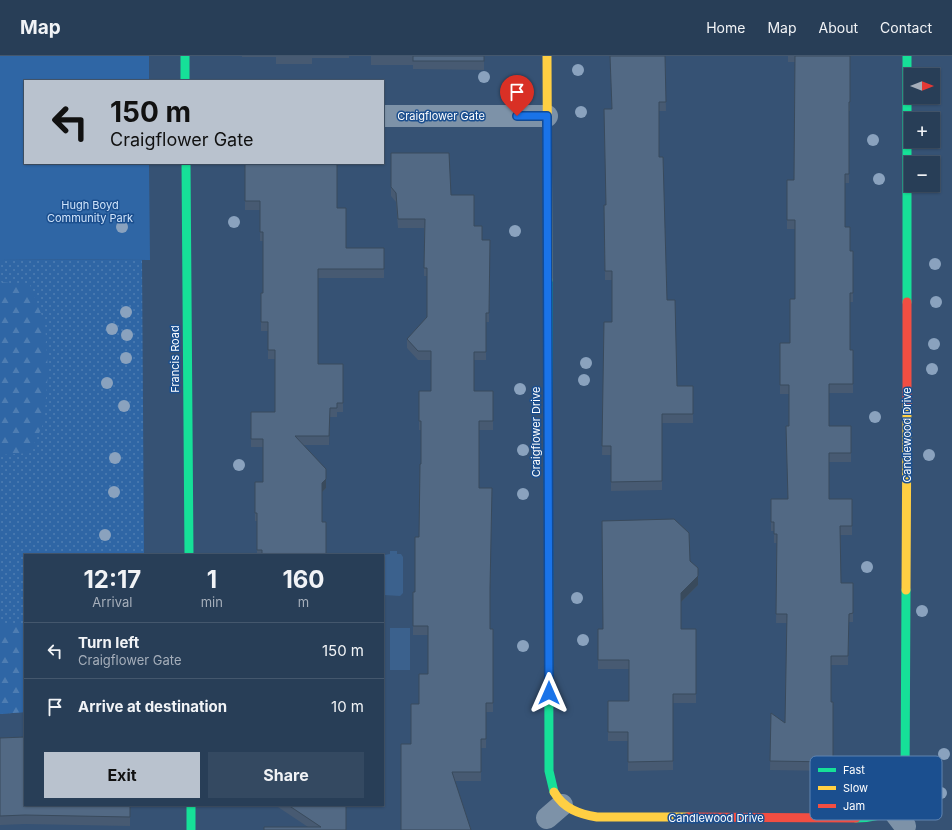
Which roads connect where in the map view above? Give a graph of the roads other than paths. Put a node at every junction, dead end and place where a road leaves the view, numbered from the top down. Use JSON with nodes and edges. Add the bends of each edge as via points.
{"nodes":[{"id":1,"x":185,"y":56,"type":"edge"},
{"id":2,"x":547,"y":56,"type":"edge"},
{"id":3,"x":907,"y":56,"type":"edge"},
{"id":4,"x":185,"y":80,"type":"edge"},
{"id":5,"x":384,"y":116,"type":"edge"},
{"id":6,"x":547,"y":116,"type":"junction"},
{"id":7,"x":186,"y":164,"type":"edge"},
{"id":8,"x":189,"y":554,"type":"edge"},
{"id":9,"x":906,"y":756,"type":"edge"},
{"id":10,"x":191,"y":806,"type":"edge"},
{"id":11,"x":555,"y":811,"type":"joint"},
{"id":12,"x":810,"y":818,"type":"edge"},
{"id":13,"x":900,"y":820,"type":"edge"},
{"id":14,"x":905,"y":826,"type":"dead end"},
{"id":15,"x":191,"y":830,"type":"edge"}],
"edges":[{"from":1,"to":4,"type":"street"},
{"from":2,"to":6,"type":"street","name":"Craigflower Drive"},
{"from":3,"to":9,"type":"street","name":"Candlewood Drive"},
{"from":5,"to":6,"type":"street","name":"Craigflower Gate"},
{"from":6,"to":11,"type":"street","name":"Craigflower Drive","via":[[549,771]]},
{"from":7,"to":8,"type":"street","name":"Francis Road"},
{"from":10,"to":15,"type":"street"},
{"from":11,"to":12,"type":"street","name":"Candlewood Drive","via":[[597,817]]},
{"from":13,"to":14,"type":"street"}]}
